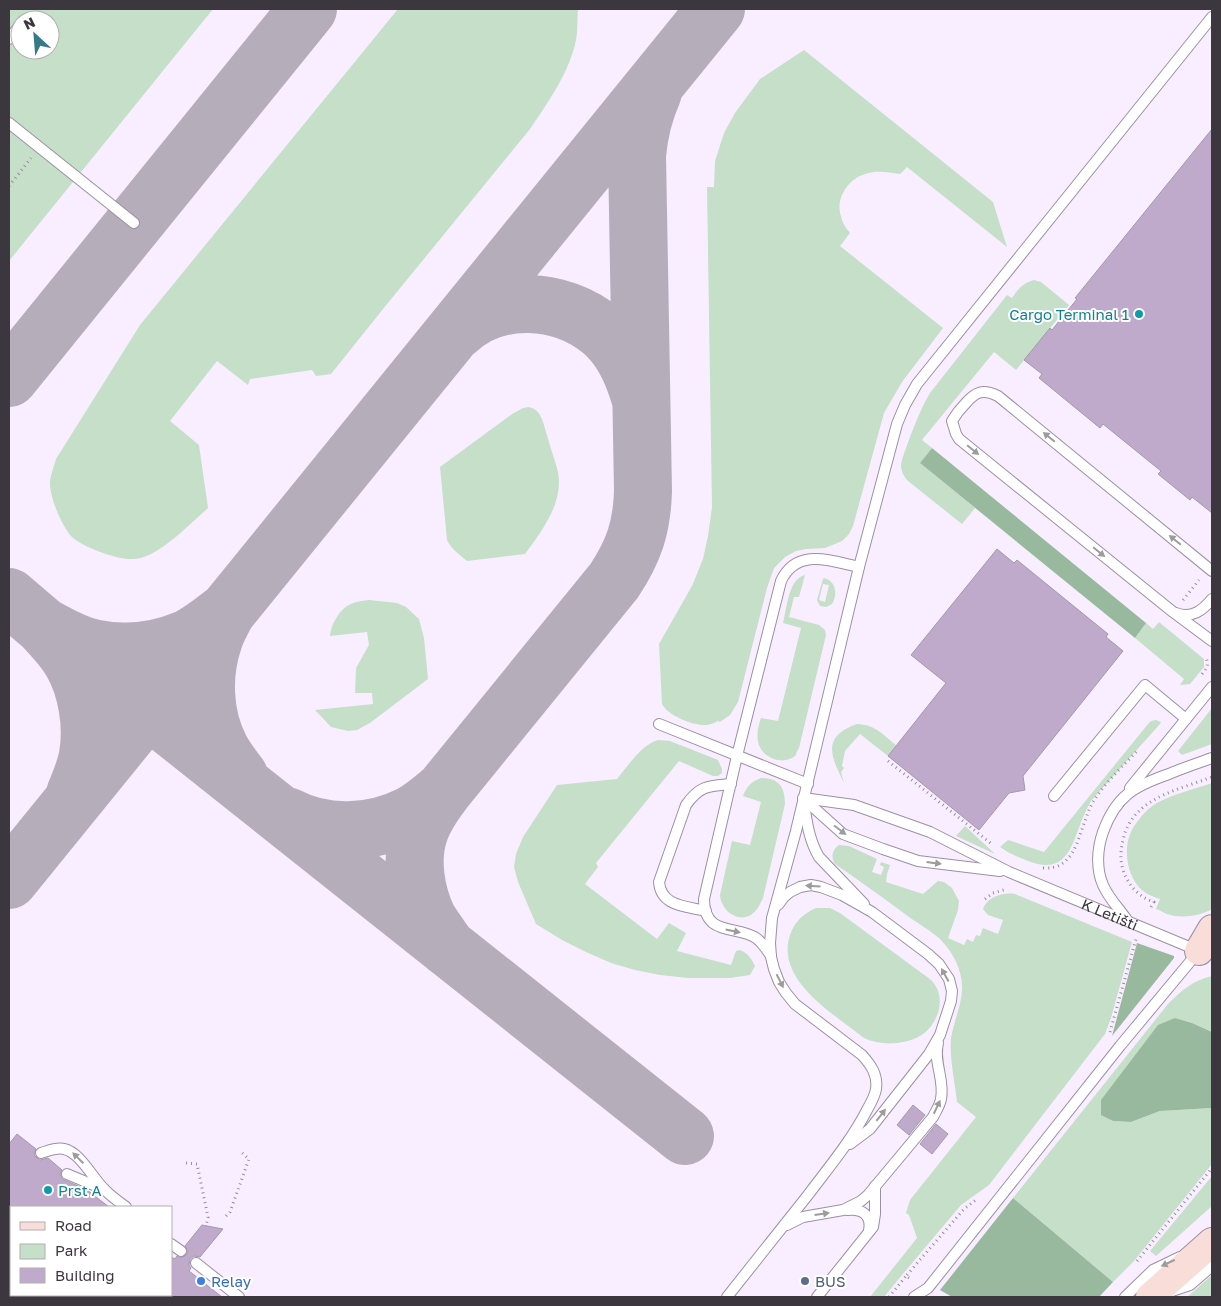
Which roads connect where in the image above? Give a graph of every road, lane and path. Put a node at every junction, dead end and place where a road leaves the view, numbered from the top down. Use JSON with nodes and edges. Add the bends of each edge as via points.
{"nodes":[{"id":1,"x":1212,"y":17,"type":"edge"},
{"id":2,"x":9,"y":123,"type":"edge"},
{"id":3,"x":40,"y":148,"type":"junction"},
{"id":4,"x":9,"y":186,"type":"edge"},
{"id":5,"x":134,"y":223,"type":"dead end"},
{"id":6,"x":859,"y":566,"type":"junction"},
{"id":7,"x":1209,"y":572,"type":"edge"},
{"id":8,"x":1212,"y":599,"type":"edge"},
{"id":9,"x":1176,"y":608,"type":"junction"},
{"id":10,"x":1212,"y":641,"type":"edge"},
{"id":11,"x":1204,"y":654,"type":"dead end"},
{"id":12,"x":1201,"y":675,"type":"dead end"},
{"id":13,"x":1212,"y":687,"type":"edge"},
{"id":14,"x":1186,"y":719,"type":"junction"},
{"id":15,"x":659,"y":724,"type":"dead end"},
{"id":16,"x":1143,"y":744,"type":"dead end"},
{"id":17,"x":737,"y":756,"type":"junction"},
{"id":18,"x":1212,"y":758,"type":"edge"},
{"id":19,"x":888,"y":761,"type":"dead end"},
{"id":20,"x":1212,"y":777,"type":"edge"},
{"id":21,"x":732,"y":784,"type":"junction"},
{"id":22,"x":808,"y":784,"type":"junction"},
{"id":23,"x":1054,"y":796,"type":"dead end"},
{"id":24,"x":803,"y":798,"type":"junction"},
{"id":25,"x":1120,"y":800,"type":"junction"},
{"id":26,"x":999,"y":850,"type":"dead end"},
{"id":27,"x":1039,"y":868,"type":"dead end"},
{"id":28,"x":1009,"y":872,"type":"junction"},
{"id":29,"x":1151,"y":907,"type":"dead end"},
{"id":30,"x":706,"y":911,"type":"junction"},
{"id":31,"x":872,"y":912,"type":"junction"},
{"id":32,"x":772,"y":918,"type":"junction"},
{"id":33,"x":1127,"y":921,"type":"junction"},
{"id":34,"x":1136,"y":939,"type":"dead end"},
{"id":35,"x":1209,"y":944,"type":"edge"},
{"id":36,"x":771,"y":957,"type":"junction"},
{"id":37,"x":940,"y":1035,"type":"junction"},
{"id":38,"x":1106,"y":1040,"type":"dead end"},
{"id":39,"x":845,"y":1147,"type":"junction"},
{"id":40,"x":241,"y":1152,"type":"dead end"},
{"id":41,"x":41,"y":1153,"type":"dead end"},
{"id":42,"x":186,"y":1163,"type":"dead end"},
{"id":43,"x":1212,"y":1168,"type":"edge"},
{"id":44,"x":67,"y":1174,"type":"dead end"},
{"id":45,"x":875,"y":1186,"type":"junction"},
{"id":46,"x":104,"y":1190,"type":"junction"},
{"id":47,"x":977,"y":1198,"type":"dead end"},
{"id":48,"x":125,"y":1206,"type":"edge"},
{"id":49,"x":843,"y":1210,"type":"junction"},
{"id":50,"x":226,"y":1216,"type":"dead end"},
{"id":51,"x":206,"y":1226,"type":"dead end"},
{"id":52,"x":778,"y":1232,"type":"junction"},
{"id":53,"x":869,"y":1232,"type":"junction"},
{"id":54,"x":1212,"y":1242,"type":"edge"},
{"id":55,"x":172,"y":1245,"type":"edge"},
{"id":56,"x":181,"y":1252,"type":"dead end"},
{"id":57,"x":196,"y":1263,"type":"dead end"},
{"id":58,"x":1212,"y":1266,"type":"edge"},
{"id":59,"x":1131,"y":1268,"type":"dead end"},
{"id":60,"x":926,"y":1293,"type":"edge"},
{"id":61,"x":239,"y":1297,"type":"edge"},
{"id":62,"x":727,"y":1297,"type":"edge"},
{"id":63,"x":817,"y":1297,"type":"edge"},
{"id":64,"x":889,"y":1297,"type":"edge"},
{"id":65,"x":914,"y":1297,"type":"edge"},
{"id":66,"x":1125,"y":1297,"type":"edge"},
{"id":67,"x":1150,"y":1297,"type":"edge"}],
"edges":[{"from":1,"to":6,"type":"lane","via":[[917,384],[896,424]]},
{"from":2,"to":3,"type":"lane"},
{"from":3,"to":4,"type":"path"},
{"from":3,"to":5,"type":"lane"},
{"from":6,"to":17,"type":"lane","via":[[810,558],[785,573]]},
{"from":6,"to":22,"type":"lane"},
{"from":7,"to":9,"type":"path"},
{"from":7,"to":9,"type":"lane","one_way":true,"via":[[998,396],[985,392],[972,396],[952,421],[959,439]]},
{"from":8,"to":9,"type":"lane","via":[[1206,607],[1187,616]]},
{"from":9,"to":10,"type":"lane"},
{"from":11,"to":12,"type":"path","via":[[1208,665]]},
{"from":13,"to":14,"type":"lane"},
{"from":14,"to":23,"type":"lane","via":[[1145,685]]},
{"from":14,"to":25,"type":"lane"},
{"from":15,"to":17,"type":"lane"},
{"from":16,"to":27,"type":"path","via":[[1097,795],[1072,855],[1056,867]]},
{"from":17,"to":21,"type":"lane"},
{"from":17,"to":22,"type":"lane"},
{"from":18,"to":25,"type":"lane","via":[[1146,782]]},
{"from":19,"to":26,"type":"path"},
{"from":20,"to":29,"type":"path","via":[[1157,798],[1138,811],[1125,831],[1121,851],[1123,871],[1138,893],[1154,902]]},
{"from":21,"to":30,"type":"lane","via":[[704,899]]},
{"from":21,"to":30,"type":"lane","via":[[712,786],[694,794],[686,805],[659,882],[666,899]]},
{"from":22,"to":24,"type":"lane"},
{"from":24,"to":28,"type":"lane","via":[[854,805],[930,832]]},
{"from":24,"to":28,"type":"lane","one_way":true,"via":[[843,834],[883,849],[918,861]]},
{"from":24,"to":31,"type":"lane","via":[[814,849]]},
{"from":24,"to":32,"type":"lane"},
{"from":25,"to":33,"type":"lane","via":[[1101,838],[1098,868],[1107,894]]},
{"from":28,"to":33,"type":"lane","name":"K Letišti"},
{"from":30,"to":36,"type":"lane","one_way":true,"via":[[719,926],[755,937]]},
{"from":31,"to":32,"type":"lane","one_way":true,"via":[[842,894],[811,885],[800,887],[784,897]]},
{"from":37,"to":31,"type":"lane","one_way":true,"via":[[951,1001],[949,979],[928,954]]},
{"from":32,"to":36,"type":"lane"},
{"from":33,"to":35,"type":"lane","name":"K Letišti"},
{"from":34,"to":38,"type":"path"},
{"from":35,"to":60,"type":"lane","via":[[1114,1054]]},
{"from":36,"to":39,"type":"lane","one_way":true,"via":[[779,982],[795,1004],[862,1055],[874,1071],[876,1090],[872,1101]]},
{"from":39,"to":37,"type":"lane","one_way":true,"via":[[870,1129],[929,1054]]},
{"from":45,"to":37,"type":"lane","one_way":true,"via":[[938,1107],[942,1097],[936,1057]]},
{"from":39,"to":52,"type":"lane"},
{"from":40,"to":50,"type":"path","via":[[249,1159]]},
{"from":46,"to":41,"type":"lane","one_way":true,"via":[[72,1152],[64,1148]]},
{"from":42,"to":51,"type":"path","via":[[197,1164],[208,1217]]},
{"from":43,"to":59,"type":"path"},
{"from":44,"to":46,"type":"lane"},
{"from":45,"to":49,"type":"lane","via":[[868,1196]]},
{"from":45,"to":53,"type":"lane","via":[[876,1214]]},
{"from":46,"to":48,"type":"lane"},
{"from":47,"to":64,"type":"path","via":[[964,1208]]},
{"from":52,"to":49,"type":"lane","one_way":true,"via":[[803,1217]]},
{"from":49,"to":53,"type":"lane","via":[[856,1209],[864,1213],[870,1224]]},
{"from":52,"to":62,"type":"lane"},
{"from":53,"to":63,"type":"lane"},
{"from":54,"to":66,"type":"lane","one_way":true,"via":[[1153,1270]]},
{"from":54,"to":67,"type":"main road"},
{"from":55,"to":56,"type":"lane"},
{"from":57,"to":61,"type":"lane"},
{"from":58,"to":67,"type":"lane","via":[[1190,1285]]},
{"from":60,"to":65,"type":"lane"}]}
